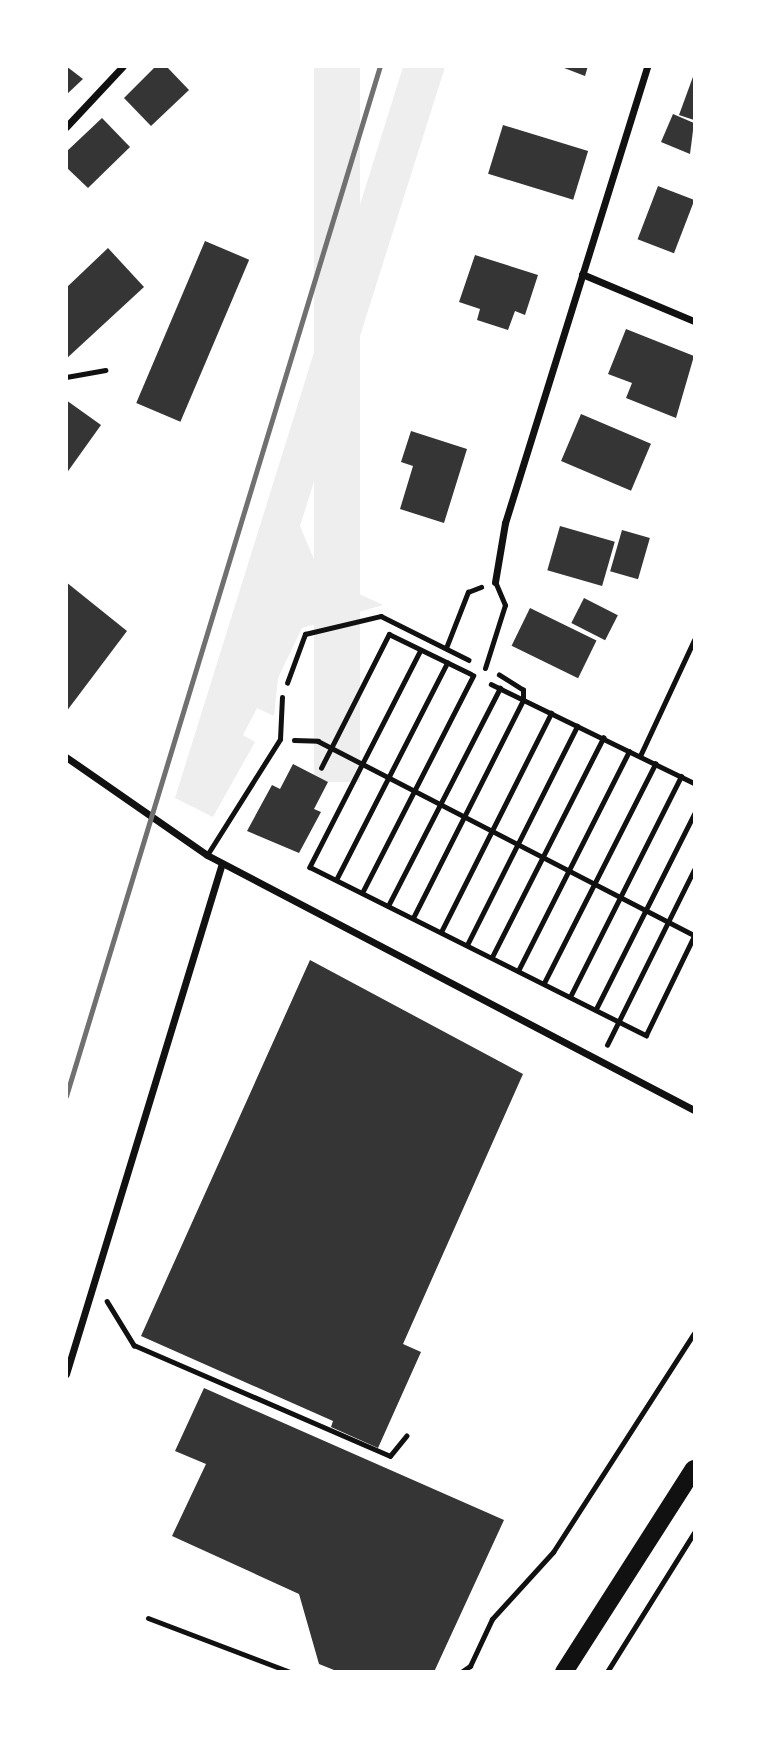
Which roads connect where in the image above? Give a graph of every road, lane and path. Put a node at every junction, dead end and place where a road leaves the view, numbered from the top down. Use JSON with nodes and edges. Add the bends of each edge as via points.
{"nodes":[{"id":1,"x":123,"y":66,"type":"edge"},
{"id":2,"x":647,"y":66,"type":"edge"},
{"id":3,"x":66,"y":127,"type":"edge"},
{"id":4,"x":582,"y":274,"type":"junction"},
{"id":5,"x":695,"y":321,"type":"edge"},
{"id":6,"x":105,"y":370,"type":"dead end"},
{"id":7,"x":66,"y":377,"type":"edge"},
{"id":8,"x":495,"y":582,"type":"junction"},
{"id":9,"x":695,"y":640,"type":"edge"},
{"id":10,"x":446,"y":648,"type":"junction"},
{"id":11,"x":421,"y":650,"type":"junction"},
{"id":12,"x":447,"y":663,"type":"junction"},
{"id":13,"x":485,"y":668,"type":"junction"},
{"id":14,"x":473,"y":675,"type":"junction"},
{"id":15,"x":499,"y":688,"type":"junction"},
{"id":16,"x":282,"y":697,"type":"joint"},
{"id":17,"x":523,"y":700,"type":"junction"},
{"id":18,"x":551,"y":713,"type":"junction"},
{"id":19,"x":577,"y":726,"type":"junction"},
{"id":20,"x":603,"y":738,"type":"junction"},
{"id":21,"x":318,"y":741,"type":"dead end"},
{"id":22,"x":331,"y":748,"type":"junction"},
{"id":23,"x":629,"y":751,"type":"junction"},
{"id":24,"x":640,"y":756,"type":"junction"},
{"id":25,"x":66,"y":757,"type":"edge"},
{"id":26,"x":363,"y":764,"type":"junction"},
{"id":27,"x":655,"y":764,"type":"junction"},
{"id":28,"x":321,"y":768,"type":"dead end"},
{"id":29,"x":681,"y":776,"type":"junction"},
{"id":30,"x":389,"y":777,"type":"junction"},
{"id":31,"x":695,"y":783,"type":"edge"},
{"id":32,"x":414,"y":790,"type":"junction"},
{"id":33,"x":440,"y":804,"type":"junction"},
{"id":34,"x":695,"y":814,"type":"edge"},
{"id":35,"x":464,"y":816,"type":"junction"},
{"id":36,"x":492,"y":831,"type":"junction"},
{"id":37,"x":518,"y":844,"type":"junction"},
{"id":38,"x":207,"y":855,"type":"junction"},
{"id":39,"x":543,"y":857,"type":"junction"},
{"id":40,"x":222,"y":863,"type":"junction"},
{"id":41,"x":569,"y":870,"type":"junction"},
{"id":42,"x":695,"y":870,"type":"edge"},
{"id":43,"x":337,"y":880,"type":"junction"},
{"id":44,"x":594,"y":883,"type":"junction"},
{"id":45,"x":362,"y":892,"type":"junction"},
{"id":46,"x":620,"y":897,"type":"junction"},
{"id":47,"x":388,"y":906,"type":"junction"},
{"id":48,"x":646,"y":910,"type":"junction"},
{"id":49,"x":413,"y":918,"type":"junction"},
{"id":50,"x":669,"y":922,"type":"junction"},
{"id":51,"x":440,"y":932,"type":"junction"},
{"id":52,"x":695,"y":935,"type":"edge"},
{"id":53,"x":467,"y":945,"type":"junction"},
{"id":54,"x":492,"y":957,"type":"junction"},
{"id":55,"x":518,"y":971,"type":"junction"},
{"id":56,"x":544,"y":983,"type":"junction"},
{"id":57,"x":570,"y":996,"type":"junction"},
{"id":58,"x":596,"y":1009,"type":"junction"},
{"id":59,"x":619,"y":1021,"type":"junction"},
{"id":60,"x":611,"y":1036,"type":"dead end"},
{"id":61,"x":695,"y":1110,"type":"edge"},
{"id":62,"x":90,"y":1294,"type":"junction"},
{"id":63,"x":695,"y":1333,"type":"edge"},
{"id":64,"x":66,"y":1374,"type":"edge"},
{"id":65,"x":406,"y":1437,"type":"dead end"},
{"id":66,"x":695,"y":1469,"type":"edge"},
{"id":67,"x":695,"y":1533,"type":"edge"},
{"id":68,"x":148,"y":1618,"type":"dead end"},
{"id":69,"x":290,"y":1671,"type":"edge"},
{"id":70,"x":461,"y":1671,"type":"edge"},
{"id":71,"x":564,"y":1671,"type":"edge"},
{"id":72,"x":607,"y":1671,"type":"edge"}],
"edges":[{"from":1,"to":3,"type":"street"},
{"from":2,"to":4,"type":"street"},
{"from":4,"to":5,"type":"street"},
{"from":4,"to":8,"type":"street","via":[[505,523]]},
{"from":6,"to":7,"type":"lane"},
{"from":8,"to":10,"type":"path","via":[[468,592]]},
{"from":8,"to":13,"type":"lane","via":[[505,605]]},
{"from":9,"to":24,"type":"path"},
{"from":10,"to":13,"type":"path"},
{"from":10,"to":16,"type":"path","via":[[381,616],[305,634]]},
{"from":11,"to":12,"type":"path"},
{"from":11,"to":22,"type":"path","via":[[389,634]]},
{"from":11,"to":26,"type":"path"},
{"from":12,"to":14,"type":"path"},
{"from":12,"to":30,"type":"path"},
{"from":13,"to":17,"type":"path","via":[[514,682]]},
{"from":14,"to":15,"type":"path"},
{"from":14,"to":32,"type":"path"},
{"from":15,"to":17,"type":"path"},
{"from":15,"to":33,"type":"path"},
{"from":16,"to":38,"type":"lane","via":[[279,739]]},
{"from":17,"to":18,"type":"path"},
{"from":17,"to":35,"type":"path"},
{"from":18,"to":19,"type":"path"},
{"from":18,"to":36,"type":"path"},
{"from":19,"to":20,"type":"path"},
{"from":19,"to":37,"type":"path"},
{"from":20,"to":23,"type":"path"},
{"from":20,"to":39,"type":"path"},
{"from":21,"to":22,"type":"path"},
{"from":22,"to":26,"type":"path"},
{"from":22,"to":28,"type":"path"},
{"from":23,"to":24,"type":"path"},
{"from":23,"to":41,"type":"path"},
{"from":24,"to":27,"type":"path"},
{"from":25,"to":38,"type":"street"},
{"from":26,"to":30,"type":"path"},
{"from":26,"to":43,"type":"path","via":[[310,867]]},
{"from":27,"to":29,"type":"path"},
{"from":27,"to":44,"type":"path"},
{"from":29,"to":31,"type":"path"},
{"from":29,"to":46,"type":"path"},
{"from":30,"to":32,"type":"path"},
{"from":30,"to":43,"type":"path"},
{"from":32,"to":33,"type":"path"},
{"from":32,"to":45,"type":"path"},
{"from":33,"to":35,"type":"path"},
{"from":33,"to":47,"type":"path"},
{"from":34,"to":48,"type":"path"},
{"from":35,"to":36,"type":"path"},
{"from":35,"to":49,"type":"path"},
{"from":36,"to":37,"type":"path"},
{"from":36,"to":51,"type":"path"},
{"from":37,"to":39,"type":"path"},
{"from":37,"to":53,"type":"path"},
{"from":38,"to":40,"type":"street"},
{"from":39,"to":41,"type":"path"},
{"from":39,"to":54,"type":"path"},
{"from":40,"to":61,"type":"street"},
{"from":40,"to":62,"type":"street"},
{"from":41,"to":44,"type":"path"},
{"from":41,"to":55,"type":"path"},
{"from":42,"to":50,"type":"path"},
{"from":43,"to":45,"type":"path"},
{"from":44,"to":46,"type":"path"},
{"from":44,"to":56,"type":"path"},
{"from":45,"to":47,"type":"path"},
{"from":46,"to":48,"type":"path"},
{"from":46,"to":57,"type":"path"},
{"from":47,"to":49,"type":"path"},
{"from":48,"to":50,"type":"path"},
{"from":48,"to":58,"type":"path"},
{"from":49,"to":51,"type":"path"},
{"from":50,"to":52,"type":"path"},
{"from":50,"to":59,"type":"path"},
{"from":51,"to":53,"type":"path"},
{"from":52,"to":59,"type":"path","via":[[646,1035]]},
{"from":53,"to":54,"type":"path"},
{"from":54,"to":55,"type":"path"},
{"from":55,"to":56,"type":"path"},
{"from":56,"to":57,"type":"path"},
{"from":57,"to":58,"type":"path"},
{"from":58,"to":59,"type":"path"},
{"from":59,"to":60,"type":"path"},
{"from":62,"to":64,"type":"street"},
{"from":62,"to":65,"type":"path","via":[[114,1304],[134,1345],[390,1455]]},
{"from":63,"to":70,"type":"lane","via":[[554,1552],[492,1619],[470,1667]]},
{"from":66,"to":71,"type":"main road"},
{"from":67,"to":72,"type":"path"},
{"from":68,"to":69,"type":"lane"}]}
